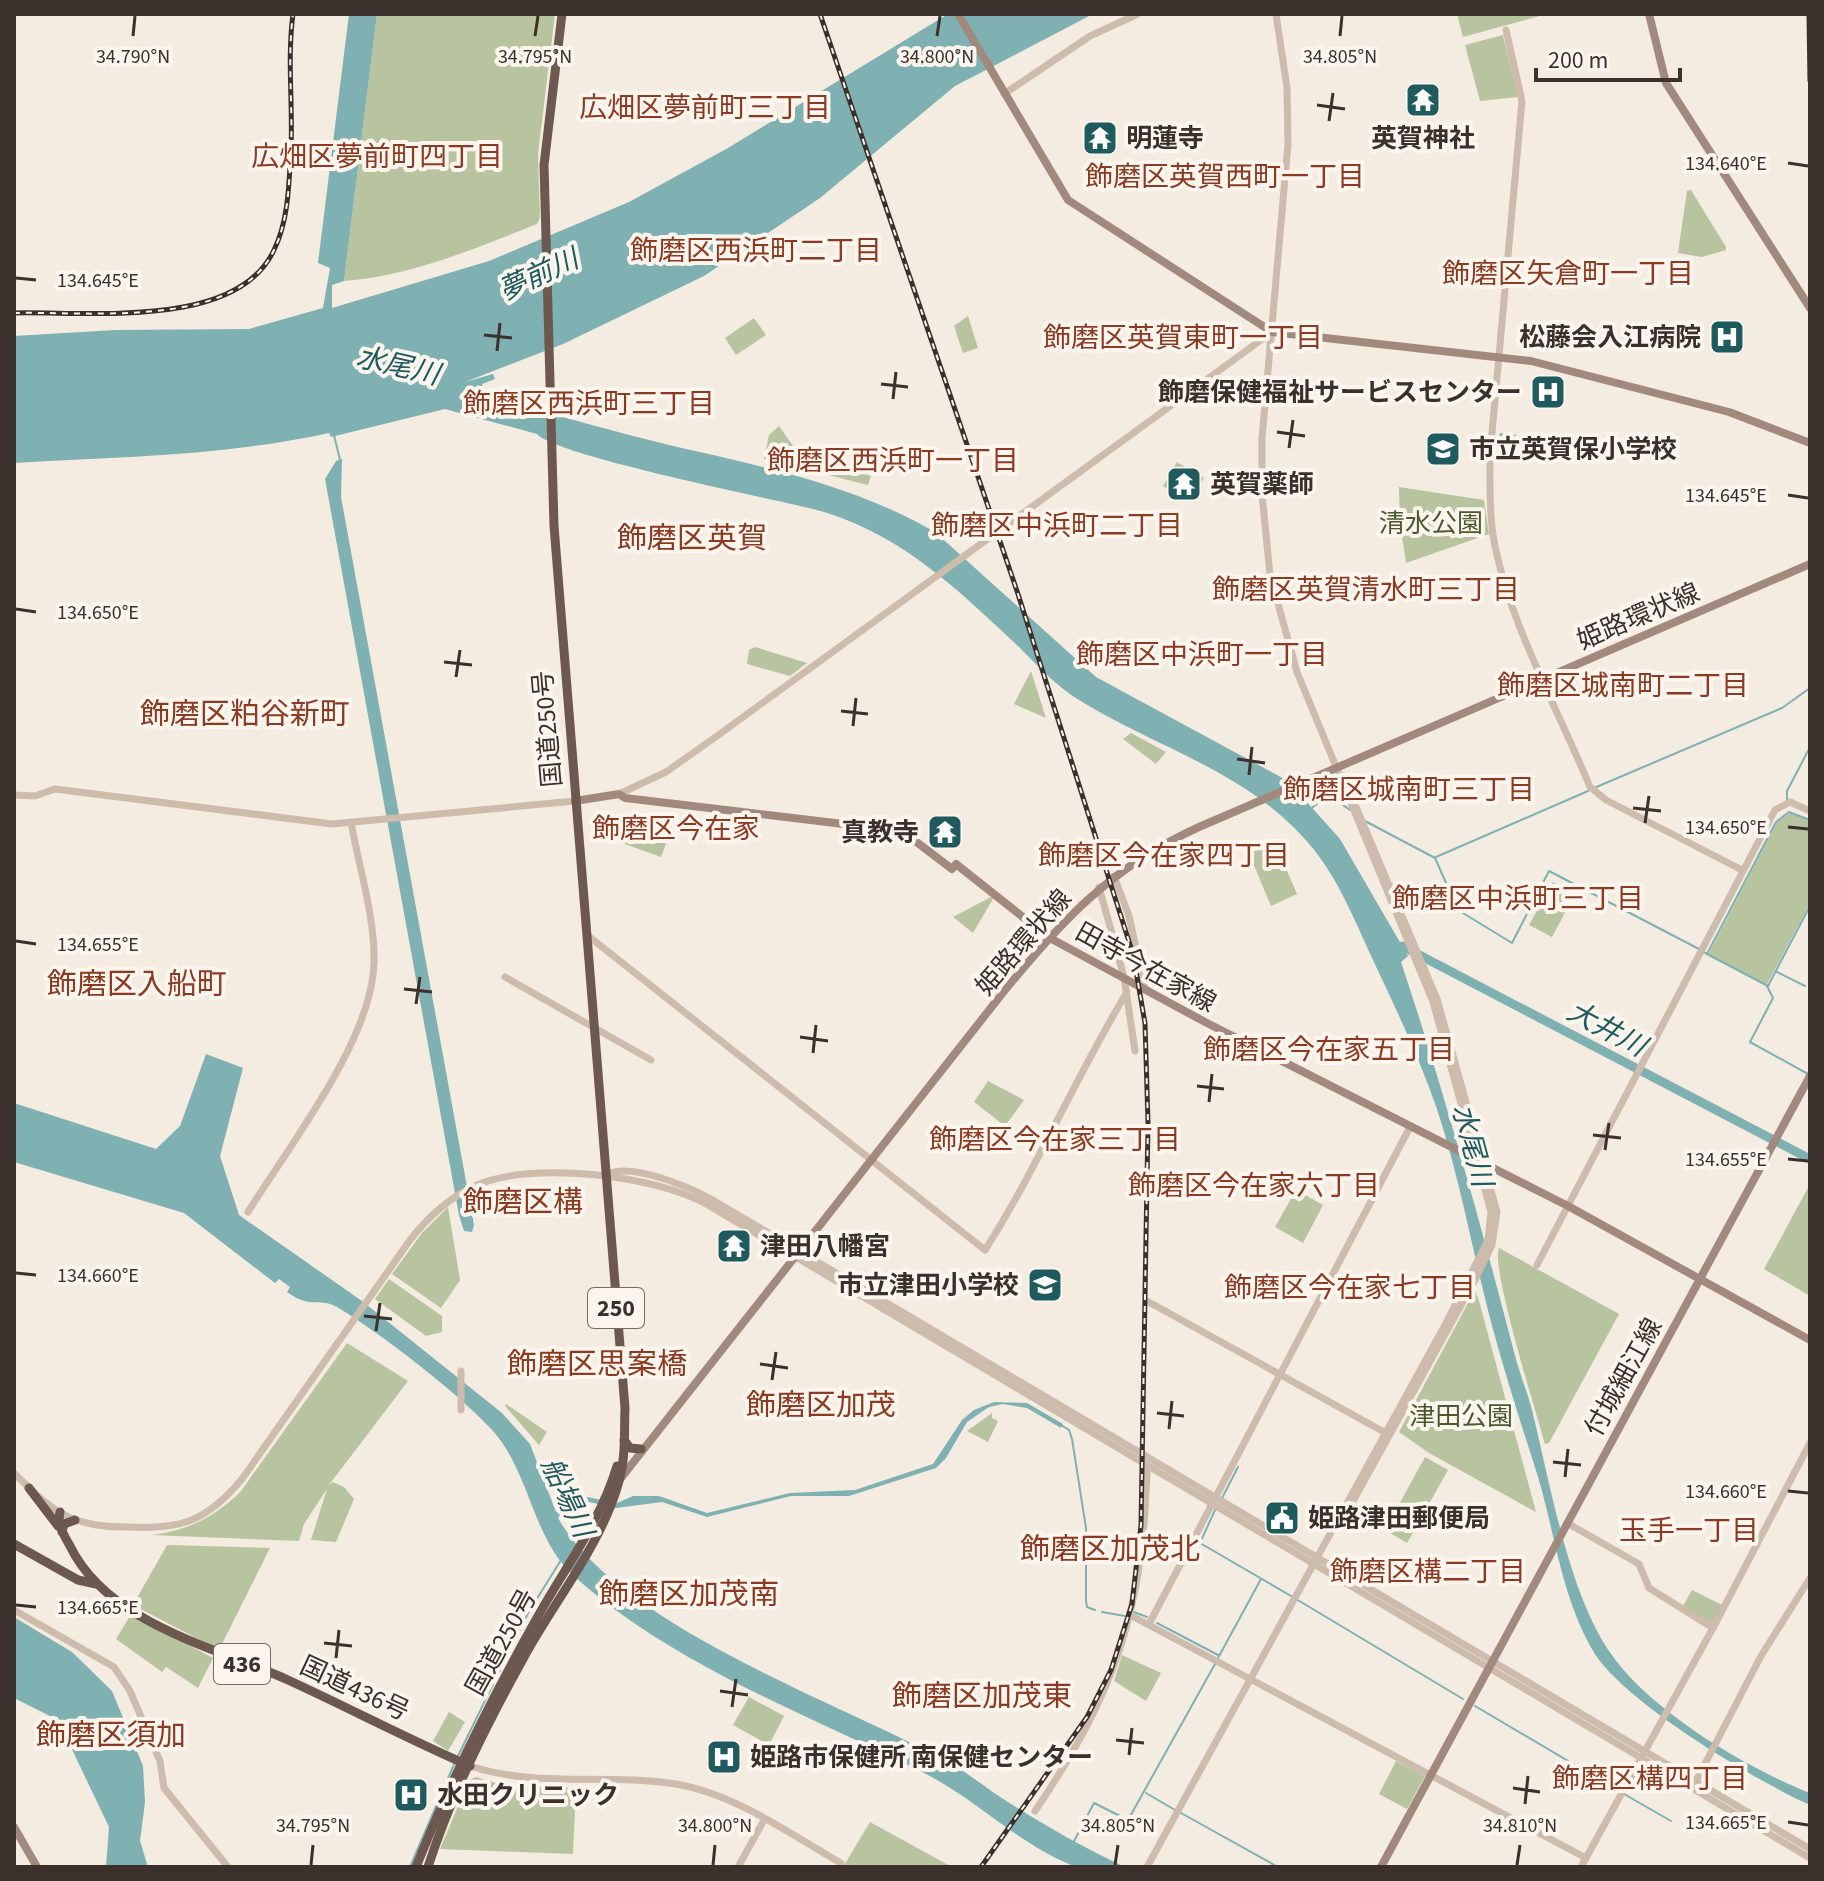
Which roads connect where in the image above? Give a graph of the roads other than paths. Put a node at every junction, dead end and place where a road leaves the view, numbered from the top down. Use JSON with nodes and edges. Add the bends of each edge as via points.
{"nodes":[{"id":1,"x":562,"y":14,"type":"edge"},
{"id":2,"x":958,"y":14,"type":"edge"},
{"id":3,"x":1138,"y":14,"type":"edge"},
{"id":4,"x":1276,"y":14,"type":"edge"},
{"id":5,"x":1649,"y":14,"type":"edge"},
{"id":6,"x":1506,"y":30,"type":"dead end"},
{"id":7,"x":1003,"y":92,"type":"junction"},
{"id":8,"x":1810,"y":308,"type":"edge"},
{"id":9,"x":1272,"y":332,"type":"junction"},
{"id":10,"x":1499,"y":356,"type":"junction"},
{"id":11,"x":1810,"y":443,"type":"edge"},
{"id":12,"x":1810,"y":564,"type":"edge"},
{"id":13,"x":1544,"y":679,"type":"junction"},
{"id":14,"x":1337,"y":768,"type":"junction"},
{"id":15,"x":619,"y":794,"type":"junction"},
{"id":16,"x":14,"y":795,"type":"edge"},
{"id":17,"x":575,"y":801,"type":"junction"},
{"id":18,"x":1810,"y":811,"type":"edge"},
{"id":19,"x":351,"y":822,"type":"junction"},
{"id":20,"x":1742,"y":870,"type":"junction"},
{"id":21,"x":1114,"y":876,"type":"junction"},
{"id":22,"x":1099,"y":887,"type":"junction"},
{"id":23,"x":586,"y":935,"type":"junction"},
{"id":24,"x":1048,"y":937,"type":"junction"},
{"id":25,"x":505,"y":977,"type":"dead end"},
{"id":26,"x":1124,"y":977,"type":"junction"},
{"id":27,"x":1145,"y":989,"type":"junction"},
{"id":28,"x":1127,"y":992,"type":"junction"},
{"id":29,"x":593,"y":1026,"type":"junction"},
{"id":30,"x":1135,"y":1051,"type":"dead end"},
{"id":31,"x":651,"y":1060,"type":"dead end"},
{"id":32,"x":1810,"y":1076,"type":"edge"},
{"id":33,"x":1410,"y":1127,"type":"junction"},
{"id":34,"x":871,"y":1160,"type":"junction"},
{"id":35,"x":1481,"y":1160,"type":"junction"},
{"id":36,"x":605,"y":1176,"type":"junction"},
{"id":37,"x":1568,"y":1206,"type":"junction"},
{"id":38,"x":248,"y":1212,"type":"dead end"},
{"id":39,"x":796,"y":1253,"type":"junction"},
{"id":40,"x":1537,"y":1265,"type":"dead end"},
{"id":41,"x":1475,"y":1274,"type":"junction"},
{"id":42,"x":1700,"y":1278,"type":"junction"},
{"id":43,"x":1147,"y":1301,"type":"dead end"},
{"id":44,"x":1810,"y":1340,"type":"edge"},
{"id":45,"x":461,"y":1371,"type":"dead end"},
{"id":46,"x":1281,"y":1374,"type":"junction"},
{"id":47,"x":461,"y":1410,"type":"dead end"},
{"id":48,"x":1384,"y":1432,"type":"junction"},
{"id":49,"x":624,"y":1440,"type":"junction"},
{"id":50,"x":1810,"y":1443,"type":"edge"},
{"id":51,"x":641,"y":1449,"type":"junction"},
{"id":52,"x":1147,"y":1465,"type":"junction"},
{"id":53,"x":14,"y":1473,"type":"edge"},
{"id":54,"x":618,"y":1475,"type":"junction"},
{"id":55,"x":29,"y":1488,"type":"junction"},
{"id":56,"x":1214,"y":1500,"type":"junction"},
{"id":57,"x":60,"y":1512,"type":"junction"},
{"id":58,"x":75,"y":1520,"type":"junction"},
{"id":59,"x":1567,"y":1523,"type":"junction"},
{"id":60,"x":1333,"y":1529,"type":"junction"},
{"id":61,"x":62,"y":1532,"type":"junction"},
{"id":62,"x":14,"y":1544,"type":"edge"},
{"id":63,"x":1316,"y":1560,"type":"junction"},
{"id":64,"x":1810,"y":1578,"type":"edge"},
{"id":65,"x":96,"y":1584,"type":"junction"},
{"id":66,"x":14,"y":1610,"type":"edge"},
{"id":67,"x":1132,"y":1616,"type":"junction"},
{"id":68,"x":1149,"y":1624,"type":"junction"},
{"id":69,"x":1713,"y":1628,"type":"junction"},
{"id":70,"x":1491,"y":1664,"type":"junction"},
{"id":71,"x":1251,"y":1680,"type":"junction"},
{"id":72,"x":1644,"y":1754,"type":"junction"},
{"id":73,"x":461,"y":1762,"type":"junction"},
{"id":74,"x":1431,"y":1775,"type":"junction"},
{"id":75,"x":1696,"y":1781,"type":"junction"},
{"id":76,"x":1035,"y":1811,"type":"dead end"},
{"id":77,"x":764,"y":1820,"type":"junction"},
{"id":78,"x":14,"y":1827,"type":"edge"},
{"id":79,"x":1810,"y":1849,"type":"edge"},
{"id":80,"x":1586,"y":1858,"type":"junction"},
{"id":81,"x":1810,"y":1858,"type":"edge"},
{"id":82,"x":841,"y":1863,"type":"dead end"},
{"id":83,"x":37,"y":1867,"type":"edge"},
{"id":84,"x":228,"y":1867,"type":"edge"},
{"id":85,"x":416,"y":1867,"type":"edge"},
{"id":86,"x":428,"y":1867,"type":"edge"},
{"id":87,"x":738,"y":1867,"type":"edge"},
{"id":88,"x":1147,"y":1867,"type":"edge"},
{"id":89,"x":1381,"y":1867,"type":"edge"},
{"id":90,"x":1581,"y":1867,"type":"edge"}],
"edges":[{"from":1,"to":17,"type":"highway","name":"国道250号","number":"250","via":[[544,165],[554,526]]},
{"from":2,"to":7,"type":"main road"},
{"from":3,"to":7,"type":"street","via":[[1090,36]]},
{"from":4,"to":9,"type":"street","via":[[1287,88],[1288,144]]},
{"from":5,"to":8,"type":"main road","via":[[1666,83]]},
{"from":6,"to":10,"type":"street","via":[[1522,101]]},
{"from":7,"to":9,"type":"main road","via":[[1075,206]]},
{"from":9,"to":10,"type":"main road"},
{"from":9,"to":14,"type":"street","via":[[1261,463],[1266,544],[1285,635]]},
{"from":9,"to":15,"type":"street","via":[[666,772]]},
{"from":10,"to":11,"type":"main road","via":[[1729,412]]},
{"from":10,"to":13,"type":"street","via":[[1490,455],[1494,536],[1508,592]]},
{"from":12,"to":13,"type":"main road","name":"姫路環状線"},
{"from":13,"to":14,"type":"main road","name":"姫路環状線"},
{"from":13,"to":20,"type":"street","via":[[1590,787]]},
{"from":14,"to":21,"type":"main road","name":"姫路環状線","via":[[1165,843]]},
{"from":14,"to":35,"type":"street","via":[[1349,785],[1437,999]]},
{"from":15,"to":17,"type":"main road","name":"田寺今在家線"},
{"from":15,"to":24,"type":"main road","name":"田寺今在家線","via":[[902,831],[952,869],[956,864]]},
{"from":16,"to":19,"type":"street","via":[[35,796],[55,789],[332,824]]},
{"from":17,"to":19,"type":"street"},
{"from":17,"to":23,"type":"highway","name":"国道250号","number":"250"},
{"from":18,"to":20,"type":"street","via":[[1790,802],[1775,810]]},
{"from":19,"to":38,"type":"street","via":[[374,950],[370,1000],[351,1045]]},
{"from":20,"to":37,"type":"street"},
{"from":21,"to":22,"type":"main road","name":"姫路環状線"},
{"from":21,"to":27,"type":"street"},
{"from":22,"to":24,"type":"main road","name":"姫路環状線"},
{"from":22,"to":26,"type":"street"},
{"from":23,"to":29,"type":"highway","name":"国道250号","number":"250"},
{"from":23,"to":34,"type":"street"},
{"from":24,"to":26,"type":"main road","name":"田寺今在家線"},
{"from":24,"to":34,"type":"main road","name":"姫路環状線"},
{"from":25,"to":29,"type":"street"},
{"from":26,"to":27,"type":"main road","name":"田寺今在家線"},
{"from":26,"to":28,"type":"street"},
{"from":27,"to":33,"type":"main road","name":"田寺今在家線"},
{"from":28,"to":30,"type":"street"},
{"from":28,"to":34,"type":"street","via":[[985,1250]]},
{"from":29,"to":31,"type":"street"},
{"from":29,"to":36,"type":"highway","name":"国道250号","number":"250"},
{"from":32,"to":42,"type":"main road","name":"付城細江線"},
{"from":33,"to":35,"type":"main road","name":"田寺今在家線"},
{"from":33,"to":46,"type":"street"},
{"from":34,"to":39,"type":"main road","name":"姫路環状線"},
{"from":35,"to":37,"type":"main road","name":"田寺今在家線"},
{"from":35,"to":41,"type":"street","via":[[1497,1212]]},
{"from":36,"to":39,"type":"street","via":[[611,1171],[647,1174],[677,1183]]},
{"from":36,"to":49,"type":"highway","name":"国道250号","number":"250"},
{"from":36,"to":58,"type":"street","via":[[499,1178],[458,1194],[423,1222],[221,1504],[203,1515],[154,1529]]},
{"from":37,"to":40,"type":"street"},
{"from":37,"to":42,"type":"main road","name":"田寺今在家線"},
{"from":39,"to":51,"type":"main road","name":"姫路環状線"},
{"from":39,"to":52,"type":"street"},
{"from":39,"to":56,"type":"street"},
{"from":41,"to":48,"type":"street"},
{"from":41,"to":60,"type":"street","via":[[1341,1523]]},
{"from":42,"to":44,"type":"main road","name":"田寺今在家線"},
{"from":42,"to":59,"type":"main road","name":"付城細江線"},
{"from":43,"to":46,"type":"street"},
{"from":45,"to":47,"type":"street"},
{"from":46,"to":48,"type":"street"},
{"from":46,"to":56,"type":"street"},
{"from":48,"to":60,"type":"street"},
{"from":49,"to":51,"type":"highway","via":[[630,1448]]},
{"from":49,"to":54,"type":"highway","name":"国道250号","number":"250"},
{"from":50,"to":69,"type":"street"},
{"from":51,"to":54,"type":"main road","name":"姫路環状線"},
{"from":52,"to":56,"type":"street"},
{"from":52,"to":67,"type":"street","via":[[1141,1566]]},
{"from":53,"to":55,"type":"street"},
{"from":54,"to":73,"type":"highway","name":"国道250号","number":"250","via":[[585,1547],[516,1656]]},
{"from":55,"to":57,"type":"street"},
{"from":55,"to":61,"type":"highway"},
{"from":56,"to":63,"type":"street"},
{"from":56,"to":68,"type":"street"},
{"from":57,"to":58,"type":"street"},
{"from":57,"to":61,"type":"highway","name":"国道436号","number":"436"},
{"from":58,"to":61,"type":"highway","via":[[64,1524]]},
{"from":59,"to":69,"type":"street","via":[[1639,1564],[1649,1588]]},
{"from":59,"to":70,"type":"main road","name":"付城細江線"},
{"from":60,"to":63,"type":"street"},
{"from":61,"to":65,"type":"highway","name":"国道436号","number":"436"},
{"from":62,"to":65,"type":"highway","name":"国道436号","number":"436","via":[[78,1580]]},
{"from":63,"to":70,"type":"street"},
{"from":63,"to":71,"type":"street"},
{"from":64,"to":75,"type":"street","via":[[1761,1656]]},
{"from":65,"to":73,"type":"highway","name":"国道436号","number":"436","via":[[130,1609],[213,1653],[282,1678]]},
{"from":66,"to":84,"type":"street","via":[[114,1667],[151,1738],[165,1790]]},
{"from":67,"to":68,"type":"street"},
{"from":67,"to":76,"type":"street","via":[[1101,1702]]},
{"from":68,"to":71,"type":"street"},
{"from":69,"to":72,"type":"street"},
{"from":70,"to":72,"type":"street"},
{"from":70,"to":74,"type":"main road","name":"付城細江線"},
{"from":71,"to":74,"type":"street"},
{"from":71,"to":88,"type":"street"},
{"from":72,"to":75,"type":"street"},
{"from":72,"to":80,"type":"street"},
{"from":72,"to":81,"type":"street"},
{"from":73,"to":77,"type":"street","via":[[509,1777],[674,1784],[718,1796]]},
{"from":73,"to":85,"type":"highway","name":"国道250号","number":"250"},
{"from":73,"to":86,"type":"highway","name":"国道250号","number":"250"},
{"from":74,"to":80,"type":"street"},
{"from":74,"to":89,"type":"main road","name":"付城細江線"},
{"from":75,"to":79,"type":"street"},
{"from":77,"to":82,"type":"street"},
{"from":77,"to":87,"type":"street"},
{"from":78,"to":83,"type":"main road"},
{"from":80,"to":90,"type":"street"}]}
